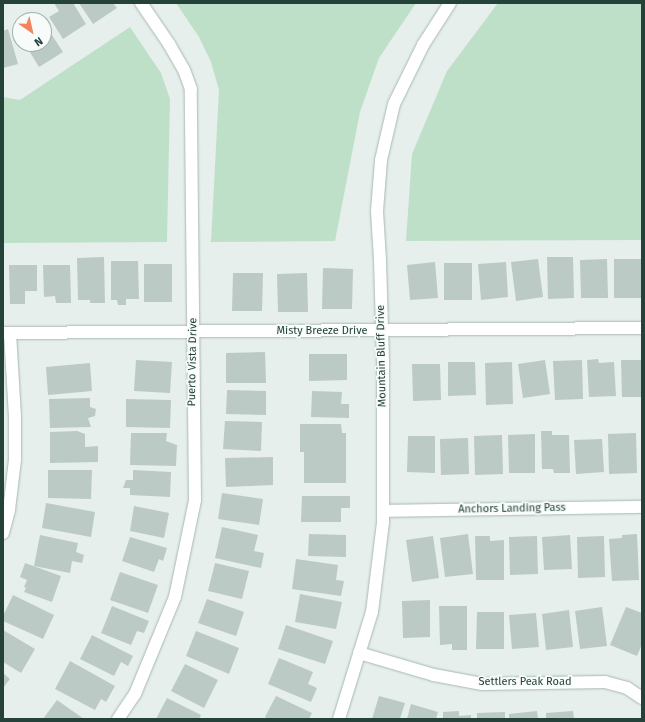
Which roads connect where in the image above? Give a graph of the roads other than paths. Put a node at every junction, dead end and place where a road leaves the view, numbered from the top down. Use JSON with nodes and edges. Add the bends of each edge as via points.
{"nodes":[{"id":1,"x":141,"y":3,"type":"edge"},
{"id":2,"x":450,"y":3,"type":"edge"},
{"id":3,"x":642,"y":328,"type":"edge"},
{"id":4,"x":194,"y":330,"type":"junction"},
{"id":5,"x":382,"y":331,"type":"junction"},
{"id":6,"x":6,"y":333,"type":"edge"},
{"id":7,"x":642,"y":507,"type":"edge"},
{"id":8,"x":383,"y":511,"type":"junction"},
{"id":9,"x":3,"y":533,"type":"edge"},
{"id":10,"x":359,"y":653,"type":"junction"},
{"id":11,"x":642,"y":698,"type":"edge"},
{"id":12,"x":118,"y":719,"type":"edge"},
{"id":13,"x":339,"y":719,"type":"edge"}],
"edges":[{"from":1,"to":4,"type":"street","name":"Puerto Vista Drive","via":[[169,44],[184,70],[191,89]]},
{"from":2,"to":5,"type":"street","name":"Mountain Bluff Drive","via":[[423,45],[394,104],[381,160],[377,211]]},
{"from":3,"to":5,"type":"street","name":"Misty Breeze Drive"},
{"from":4,"to":5,"type":"street","name":"Misty Breeze Drive"},
{"from":4,"to":6,"type":"street","name":"Misty Breeze Drive"},
{"from":4,"to":12,"type":"street","name":"Puerto Vista Drive","via":[[195,500],[175,598],[135,694]]},
{"from":5,"to":8,"type":"street","name":"Mountain Bluff Drive"},
{"from":6,"to":9,"type":"street","via":[[15,417],[15,460],[9,510]]},
{"from":7,"to":8,"type":"street","name":"Anchors Landing Pass"},
{"from":8,"to":10,"type":"street","name":"Mountain Bluff Drive","via":[[372,612]]},
{"from":10,"to":11,"type":"street","name":"Settlers Peak Road","via":[[434,675],[482,684],[605,682],[627,688]]},
{"from":10,"to":13,"type":"street","name":"Mountain Bluff Drive"}]}
